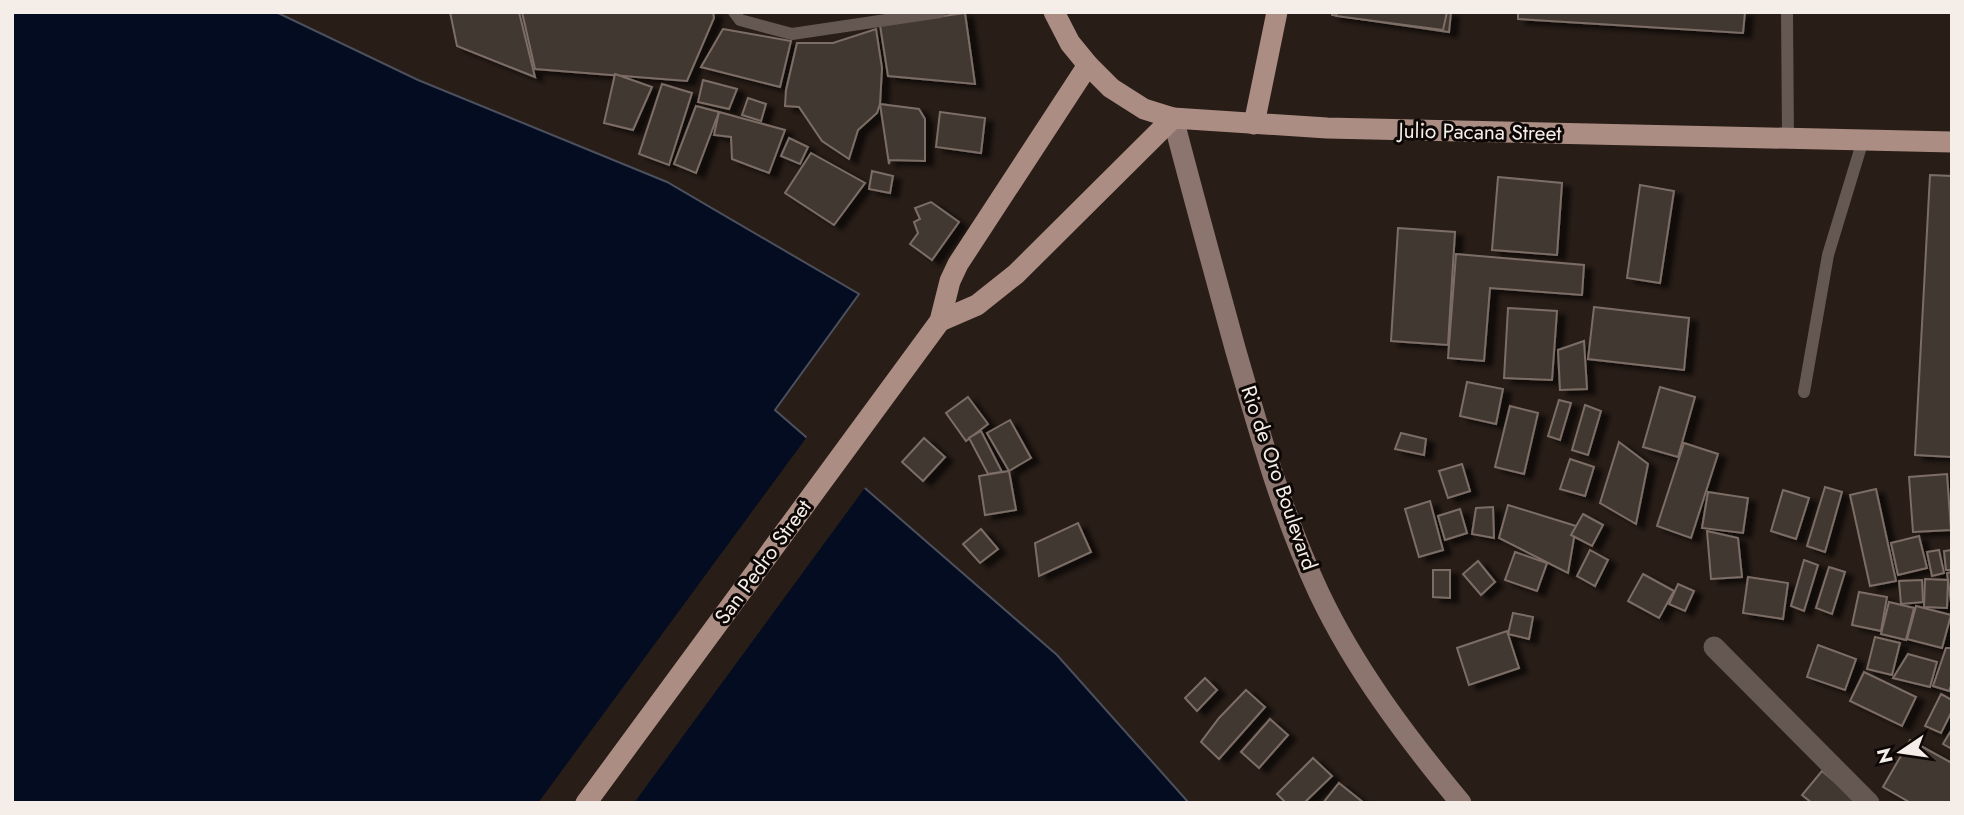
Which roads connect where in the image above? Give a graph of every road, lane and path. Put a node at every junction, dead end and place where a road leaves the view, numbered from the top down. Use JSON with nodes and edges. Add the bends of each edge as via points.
{"nodes":[{"id":1,"x":734,"y":12,"type":"edge"},
{"id":2,"x":940,"y":12,"type":"edge"},
{"id":3,"x":1054,"y":12,"type":"edge"},
{"id":4,"x":1277,"y":12,"type":"edge"},
{"id":5,"x":1787,"y":12,"type":"edge"},
{"id":6,"x":1088,"y":65,"type":"junction"},
{"id":7,"x":1173,"y":118,"type":"junction"},
{"id":8,"x":1254,"y":124,"type":"junction"},
{"id":9,"x":1788,"y":139,"type":"junction"},
{"id":10,"x":1863,"y":140,"type":"junction"},
{"id":11,"x":1952,"y":142,"type":"edge"},
{"id":12,"x":934,"y":328,"type":"junction"},
{"id":13,"x":1804,"y":392,"type":"dead end"},
{"id":14,"x":1714,"y":647,"type":"dead end"},
{"id":15,"x":586,"y":803,"type":"edge"},
{"id":16,"x":1461,"y":803,"type":"edge"},
{"id":17,"x":1870,"y":803,"type":"edge"}],
"edges":[{"from":1,"to":2,"type":"lane","via":[[740,20],[792,34]]},
{"from":3,"to":6,"type":"main road","name":"Julio Pacana Street"},
{"from":4,"to":8,"type":"main road"},
{"from":5,"to":9,"type":"lane"},
{"from":6,"to":7,"type":"main road","name":"Julio Pacana Street","via":[[1127,100]]},
{"from":6,"to":12,"type":"main road","name":"San Pedro Street","via":[[958,264]]},
{"from":7,"to":8,"type":"main road","name":"Julio Pacana Street"},
{"from":7,"to":12,"type":"main road","via":[[1008,281],[977,305]]},
{"from":7,"to":16,"type":"main road","name":"Rio de Oro Boulevard","via":[[1259,434],[1320,594],[1364,673]]},
{"from":8,"to":9,"type":"main road","name":"Julio Pacana Street"},
{"from":9,"to":10,"type":"main road","name":"Julio Pacana Street"},
{"from":10,"to":11,"type":"main road","name":"Julio Pacana Street"},
{"from":10,"to":13,"type":"lane","via":[[1828,255]]},
{"from":12,"to":15,"type":"main road","name":"San Pedro Street"},
{"from":14,"to":17,"type":"street"}]}
